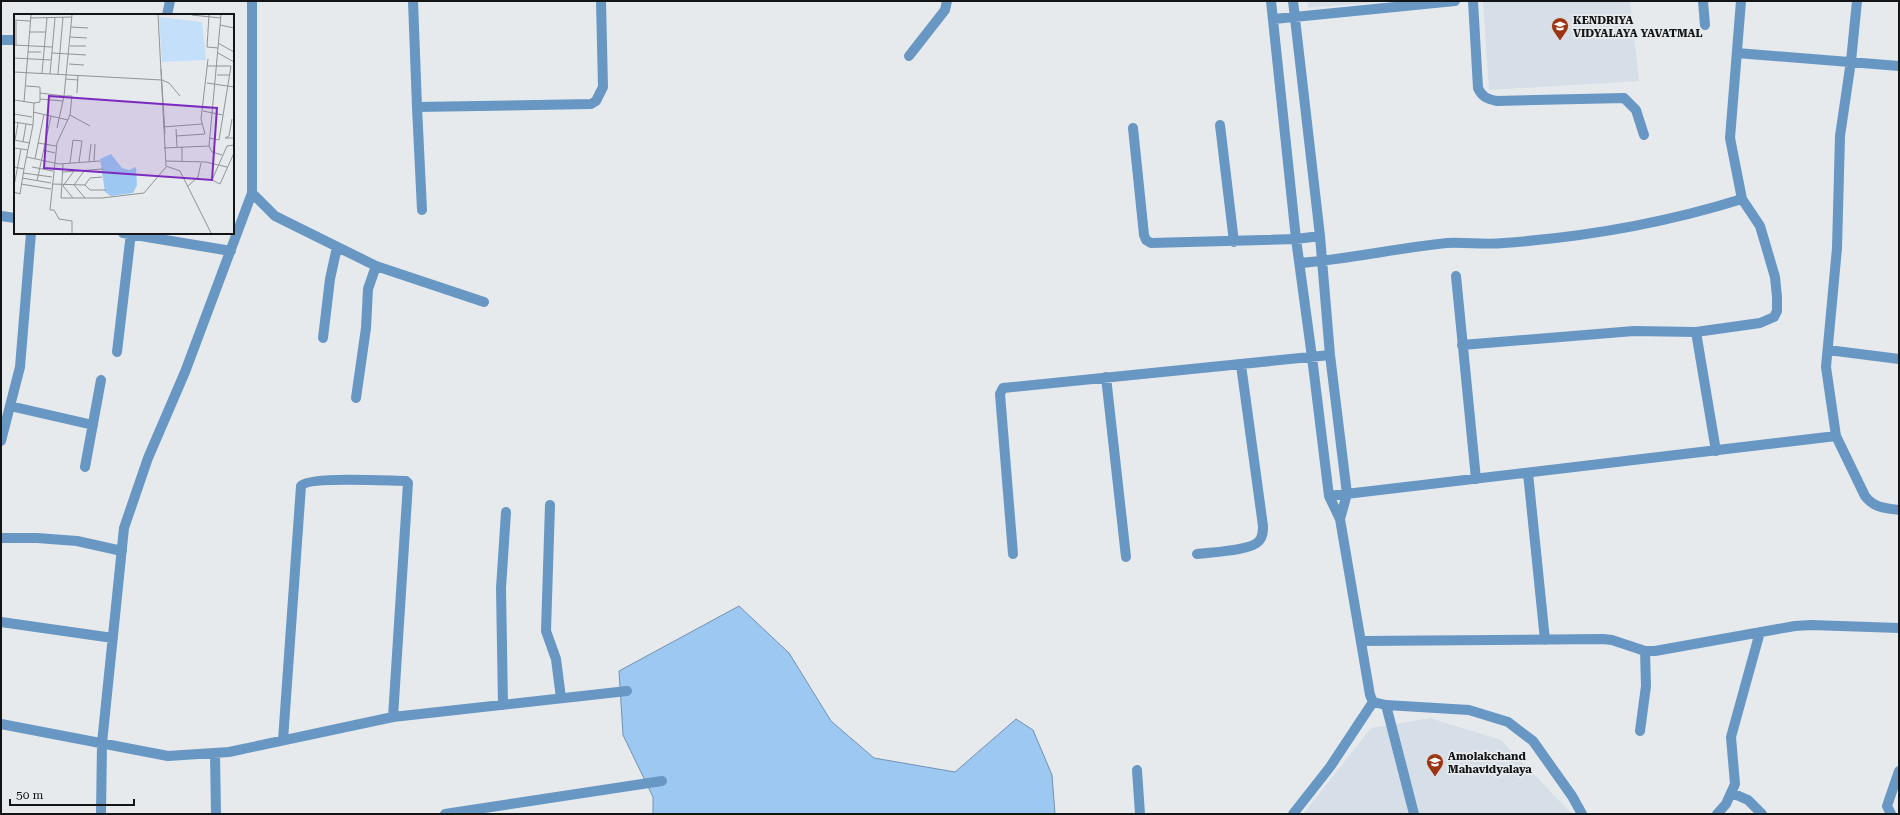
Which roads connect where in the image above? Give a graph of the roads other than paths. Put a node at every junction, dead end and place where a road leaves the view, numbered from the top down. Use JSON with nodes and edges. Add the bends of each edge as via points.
{"nodes":[{"id":1,"x":170,"y":1,"type":"edge"},
{"id":2,"x":252,"y":1,"type":"edge"},
{"id":3,"x":413,"y":1,"type":"edge"},
{"id":4,"x":601,"y":1,"type":"edge"},
{"id":5,"x":947,"y":1,"type":"edge"},
{"id":6,"x":1271,"y":1,"type":"edge"},
{"id":7,"x":1293,"y":1,"type":"edge"},
{"id":8,"x":1455,"y":1,"type":"edge"},
{"id":9,"x":1472,"y":1,"type":"edge"},
{"id":10,"x":1703,"y":1,"type":"edge"},
{"id":11,"x":1741,"y":1,"type":"edge"},
{"id":12,"x":1857,"y":1,"type":"edge"},
{"id":13,"x":167,"y":14,"type":"edge"},
{"id":14,"x":1295,"y":16,"type":"junction"},
{"id":15,"x":1274,"y":19,"type":"junction"},
{"id":16,"x":1705,"y":25,"type":"dead end"},
{"id":17,"x":1,"y":40,"type":"edge"},
{"id":18,"x":14,"y":40,"type":"edge"},
{"id":19,"x":1736,"y":53,"type":"junction"},
{"id":20,"x":909,"y":56,"type":"dead end"},
{"id":21,"x":1850,"y":62,"type":"junction"},
{"id":22,"x":1899,"y":66,"type":"edge"},
{"id":23,"x":417,"y":107,"type":"junction"},
{"id":24,"x":1220,"y":125,"type":"dead end"},
{"id":25,"x":1133,"y":128,"type":"dead end"},
{"id":26,"x":1644,"y":135,"type":"dead end"},
{"id":27,"x":252,"y":193,"type":"junction"},
{"id":28,"x":1742,"y":199,"type":"junction"},
{"id":29,"x":422,"y":210,"type":"dead end"},
{"id":30,"x":1,"y":216,"type":"edge"},
{"id":31,"x":14,"y":218,"type":"edge"},
{"id":32,"x":31,"y":234,"type":"edge"},
{"id":33,"x":128,"y":234,"type":"edge"},
{"id":34,"x":134,"y":234,"type":"edge"},
{"id":35,"x":1320,"y":236,"type":"junction"},
{"id":36,"x":1296,"y":239,"type":"junction"},
{"id":37,"x":1234,"y":242,"type":"junction"},
{"id":38,"x":337,"y":247,"type":"junction"},
{"id":39,"x":231,"y":251,"type":"junction"},
{"id":40,"x":1322,"y":261,"type":"junction"},
{"id":41,"x":1300,"y":263,"type":"junction"},
{"id":42,"x":376,"y":266,"type":"junction"},
{"id":43,"x":1456,"y":276,"type":"dead end"},
{"id":44,"x":484,"y":302,"type":"dead end"},
{"id":45,"x":1696,"y":332,"type":"junction"},
{"id":46,"x":323,"y":338,"type":"dead end"},
{"id":47,"x":1462,"y":345,"type":"junction"},
{"id":48,"x":1828,"y":350,"type":"junction"},
{"id":49,"x":117,"y":352,"type":"dead end"},
{"id":50,"x":1330,"y":355,"type":"junction"},
{"id":51,"x":1312,"y":356,"type":"junction"},
{"id":52,"x":1899,"y":359,"type":"edge"},
{"id":53,"x":1241,"y":365,"type":"junction"},
{"id":54,"x":1106,"y":377,"type":"junction"},
{"id":55,"x":101,"y":380,"type":"dead end"},
{"id":56,"x":356,"y":398,"type":"dead end"},
{"id":57,"x":10,"y":406,"type":"junction"},
{"id":58,"x":92,"y":424,"type":"junction"},
{"id":59,"x":1836,"y":436,"type":"junction"},
{"id":60,"x":1,"y":441,"type":"edge"},
{"id":61,"x":1716,"y":451,"type":"junction"},
{"id":62,"x":85,"y":467,"type":"dead end"},
{"id":63,"x":1528,"y":473,"type":"junction"},
{"id":64,"x":1476,"y":479,"type":"junction"},
{"id":65,"x":1347,"y":494,"type":"junction"},
{"id":66,"x":1329,"y":496,"type":"junction"},
{"id":67,"x":550,"y":505,"type":"dead end"},
{"id":68,"x":1899,"y":510,"type":"edge"},
{"id":69,"x":506,"y":512,"type":"dead end"},
{"id":70,"x":1340,"y":519,"type":"junction"},
{"id":71,"x":1,"y":538,"type":"edge"},
{"id":72,"x":122,"y":552,"type":"junction"},
{"id":73,"x":1013,"y":554,"type":"dead end"},
{"id":74,"x":1197,"y":554,"type":"dead end"},
{"id":75,"x":1126,"y":557,"type":"dead end"},
{"id":76,"x":1,"y":622,"type":"edge"},
{"id":77,"x":1899,"y":628,"type":"edge"},
{"id":78,"x":1760,"y":632,"type":"junction"},
{"id":79,"x":113,"y":638,"type":"junction"},
{"id":80,"x":1545,"y":640,"type":"junction"},
{"id":81,"x":1362,"y":641,"type":"junction"},
{"id":82,"x":1645,"y":652,"type":"junction"},
{"id":83,"x":626,"y":691,"type":"dead end"},
{"id":84,"x":561,"y":698,"type":"junction"},
{"id":85,"x":1373,"y":702,"type":"junction"},
{"id":86,"x":503,"y":705,"type":"junction"},
{"id":87,"x":1386,"y":705,"type":"junction"},
{"id":88,"x":393,"y":716,"type":"junction"},
{"id":89,"x":1,"y":724,"type":"edge"},
{"id":90,"x":1640,"y":731,"type":"dead end"},
{"id":91,"x":283,"y":740,"type":"junction"},
{"id":92,"x":102,"y":743,"type":"junction"},
{"id":93,"x":215,"y":753,"type":"junction"},
{"id":94,"x":1137,"y":770,"type":"dead end"},
{"id":95,"x":1899,"y":772,"type":"edge"},
{"id":96,"x":662,"y":781,"type":"dead end"},
{"id":97,"x":1732,"y":793,"type":"junction"},
{"id":98,"x":101,"y":814,"type":"edge"},
{"id":99,"x":216,"y":814,"type":"edge"},
{"id":100,"x":451,"y":814,"type":"edge"},
{"id":101,"x":1140,"y":814,"type":"edge"},
{"id":102,"x":1293,"y":814,"type":"edge"},
{"id":103,"x":1414,"y":814,"type":"edge"},
{"id":104,"x":1582,"y":814,"type":"edge"},
{"id":105,"x":1717,"y":814,"type":"edge"},
{"id":106,"x":1762,"y":814,"type":"edge"},
{"id":107,"x":1891,"y":814,"type":"edge"}],
"edges":[{"from":1,"to":13,"type":"street"},
{"from":2,"to":27,"type":"street"},
{"from":3,"to":23,"type":"street"},
{"from":4,"to":23,"type":"street","via":[[603,87],[596,101],[591,104]]},
{"from":5,"to":20,"type":"street","via":[[945,10]]},
{"from":6,"to":15,"type":"street"},
{"from":7,"to":14,"type":"street"},
{"from":8,"to":14,"type":"street"},
{"from":9,"to":26,"type":"street","via":[[1478,88],[1482,96],[1497,101],[1624,98],[1636,110]]},
{"from":10,"to":16,"type":"street"},
{"from":11,"to":19,"type":"street"},
{"from":12,"to":21,"type":"street"},
{"from":14,"to":15,"type":"street"},
{"from":14,"to":35,"type":"street"},
{"from":15,"to":36,"type":"street"},
{"from":17,"to":18,"type":"street"},
{"from":19,"to":21,"type":"street"},
{"from":19,"to":28,"type":"street","via":[[1730,138]]},
{"from":21,"to":22,"type":"street"},
{"from":21,"to":48,"type":"street","via":[[1840,136],[1837,248]]},
{"from":23,"to":29,"type":"street"},
{"from":24,"to":37,"type":"street"},
{"from":25,"to":37,"type":"street","via":[[1146,240],[1151,244]]},
{"from":27,"to":38,"type":"street","via":[[275,216]]},
{"from":27,"to":39,"type":"street"},
{"from":28,"to":40,"type":"street","via":[[1694,214],[1557,239],[1502,244],[1448,243]]},
{"from":28,"to":45,"type":"street","via":[[1760,226],[1775,277],[1777,311],[1774,317],[1766,322]]},
{"from":30,"to":31,"type":"street"},
{"from":32,"to":57,"type":"street","via":[[20,367]]},
{"from":33,"to":49,"type":"street"},
{"from":34,"to":39,"type":"street"},
{"from":35,"to":36,"type":"street"},
{"from":35,"to":40,"type":"street"},
{"from":36,"to":37,"type":"street"},
{"from":36,"to":41,"type":"street"},
{"from":38,"to":42,"type":"street"},
{"from":38,"to":46,"type":"street","via":[[330,279]]},
{"from":39,"to":72,"type":"street","via":[[185,372],[148,458],[124,528]]},
{"from":40,"to":41,"type":"street"},
{"from":40,"to":50,"type":"street"},
{"from":41,"to":51,"type":"street"},
{"from":42,"to":44,"type":"street"},
{"from":42,"to":56,"type":"street","via":[[368,289],[366,328]]},
{"from":43,"to":47,"type":"street"},
{"from":45,"to":47,"type":"street","via":[[1634,331]]},
{"from":45,"to":61,"type":"street"},
{"from":47,"to":64,"type":"street"},
{"from":48,"to":52,"type":"street"},
{"from":48,"to":59,"type":"street","via":[[1826,366]]},
{"from":50,"to":51,"type":"street"},
{"from":50,"to":65,"type":"street"},
{"from":51,"to":53,"type":"street"},
{"from":51,"to":66,"type":"street"},
{"from":53,"to":54,"type":"street"},
{"from":53,"to":74,"type":"street","via":[[1263,534],[1259,542],[1250,546]]},
{"from":54,"to":73,"type":"street","via":[[1006,386],[1001,390]]},
{"from":54,"to":75,"type":"street"},
{"from":55,"to":58,"type":"street"},
{"from":57,"to":58,"type":"street"},
{"from":57,"to":60,"type":"street"},
{"from":58,"to":62,"type":"street"},
{"from":59,"to":61,"type":"street"},
{"from":59,"to":68,"type":"street","via":[[1869,502],[1878,507]]},
{"from":61,"to":63,"type":"street"},
{"from":63,"to":64,"type":"street"},
{"from":63,"to":80,"type":"street"},
{"from":64,"to":65,"type":"street"},
{"from":65,"to":66,"type":"street"},
{"from":65,"to":70,"type":"street"},
{"from":66,"to":70,"type":"street"},
{"from":67,"to":84,"type":"street","via":[[546,631],[556,659]]},
{"from":69,"to":86,"type":"street","via":[[501,588]]},
{"from":70,"to":81,"type":"street"},
{"from":71,"to":72,"type":"street","via":[[77,541]]},
{"from":72,"to":79,"type":"street"},
{"from":76,"to":79,"type":"street"},
{"from":77,"to":78,"type":"street","via":[[1811,625]]},
{"from":78,"to":82,"type":"street"},
{"from":78,"to":97,"type":"street","via":[[1731,737],[1735,774]]},
{"from":79,"to":92,"type":"street"},
{"from":80,"to":81,"type":"street"},
{"from":80,"to":82,"type":"street","via":[[1612,640]]},
{"from":81,"to":85,"type":"street"},
{"from":82,"to":90,"type":"street","via":[[1646,686]]},
{"from":83,"to":84,"type":"street"},
{"from":84,"to":86,"type":"street"},
{"from":85,"to":87,"type":"street"},
{"from":85,"to":102,"type":"street","via":[[1330,767]]},
{"from":86,"to":88,"type":"street"},
{"from":87,"to":103,"type":"street"},
{"from":87,"to":104,"type":"street","via":[[1469,710],[1508,722],[1533,741]]},
{"from":88,"to":91,"type":"street"},
{"from":88,"to":91,"type":"street","via":[[408,483],[307,481],[301,486]]},
{"from":89,"to":92,"type":"street"},
{"from":91,"to":93,"type":"street"},
{"from":92,"to":93,"type":"street","via":[[168,756]]},
{"from":92,"to":98,"type":"street"},
{"from":93,"to":99,"type":"street"},
{"from":94,"to":101,"type":"street"},
{"from":95,"to":107,"type":"street","via":[[1887,806]]},
{"from":96,"to":100,"type":"street"},
{"from":97,"to":105,"type":"street"},
{"from":97,"to":106,"type":"street","via":[[1748,800]]}]}
